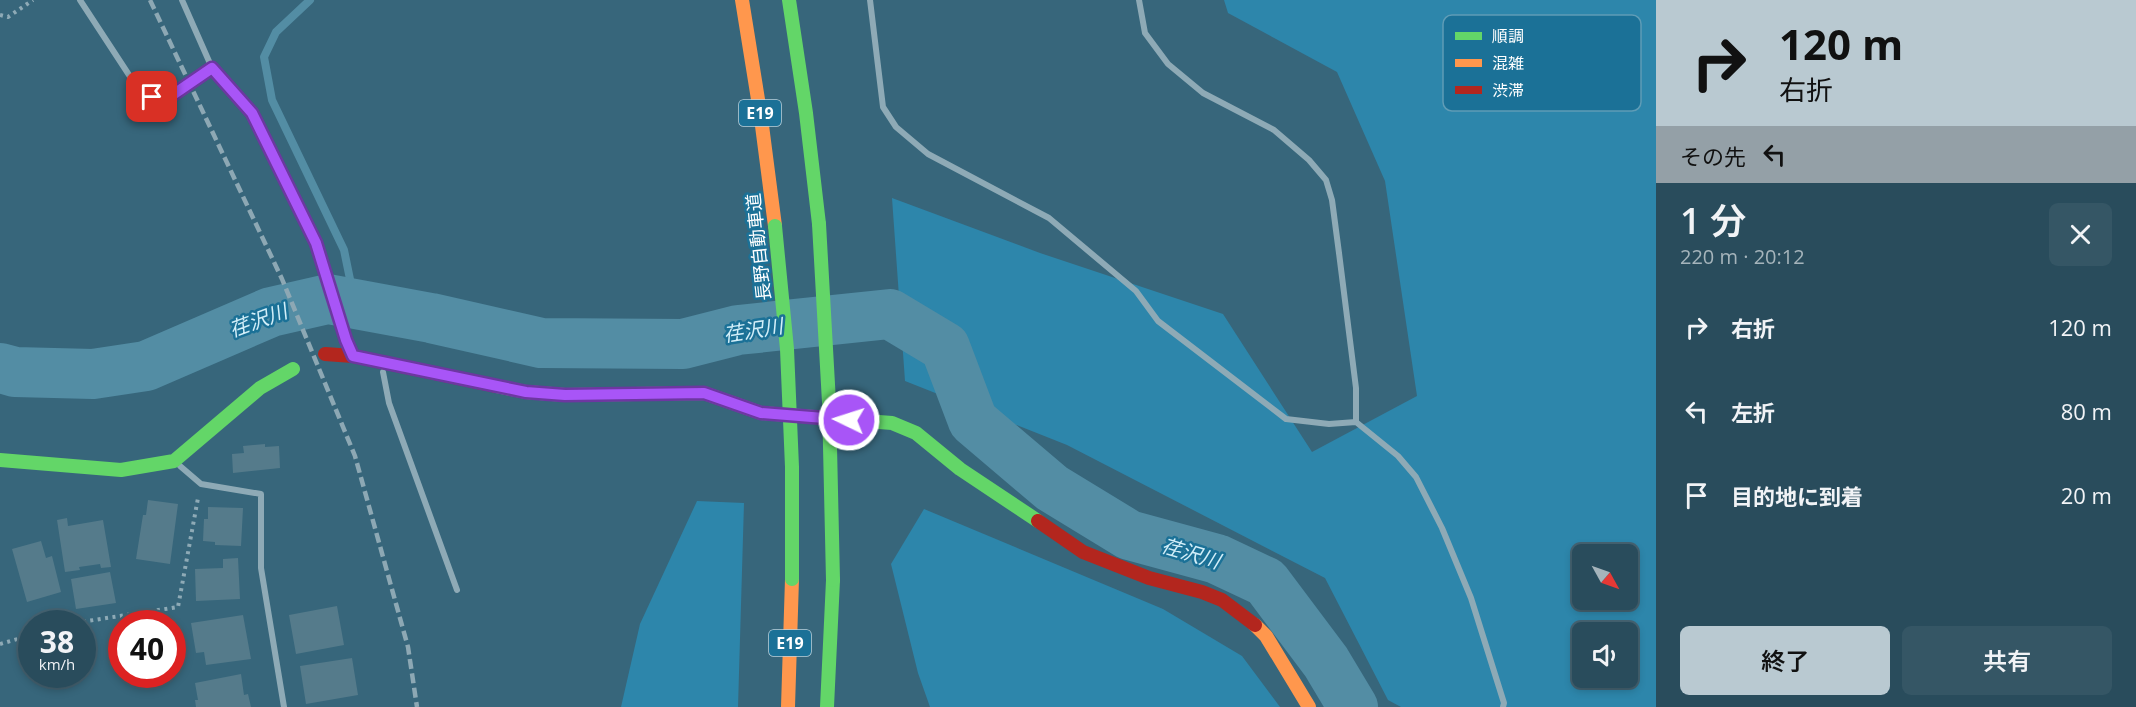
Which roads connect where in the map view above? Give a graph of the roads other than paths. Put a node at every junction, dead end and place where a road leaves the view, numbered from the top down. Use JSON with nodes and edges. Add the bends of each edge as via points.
{"nodes":[{"id":1,"x":80,"y":0,"type":"edge"},
{"id":2,"x":182,"y":0,"type":"edge"},
{"id":3,"x":742,"y":0,"type":"edge"},
{"id":4,"x":789,"y":0,"type":"edge"},
{"id":5,"x":870,"y":0,"type":"edge"},
{"id":6,"x":1139,"y":0,"type":"edge"},
{"id":7,"x":212,"y":68,"type":"junction"},
{"id":8,"x":326,"y":354,"type":"dead end"},
{"id":9,"x":353,"y":356,"type":"junction"},
{"id":10,"x":381,"y":362,"type":"junction"},
{"id":11,"x":293,"y":369,"type":"dead end"},
{"id":12,"x":1356,"y":422,"type":"junction"},
{"id":13,"x":0,"y":460,"type":"edge"},
{"id":14,"x":174,"y":461,"type":"junction"},
{"id":15,"x":457,"y":590,"type":"dead end"},
{"id":16,"x":284,"y":707,"type":"edge"},
{"id":17,"x":788,"y":707,"type":"edge"},
{"id":18,"x":826,"y":707,"type":"edge"},
{"id":19,"x":1309,"y":707,"type":"edge"},
{"id":20,"x":1503,"y":707,"type":"edge"}],
"edges":[{"from":1,"to":7,"type":"street","via":[[131,78],[152,97],[174,94]]},
{"from":2,"to":7,"type":"street"},
{"from":3,"to":17,"type":"main road","name":"長野自動車道","number":"E19","bridge":true,"via":[[775,226],[787,349],[792,466]]},
{"from":4,"to":18,"type":"main road","number":"E19","bridge":true,"via":[[819,224],[828,344],[832,580]]},
{"from":5,"to":12,"type":"street","via":[[883,107],[896,127],[928,154],[1049,218],[1136,291],[1158,321],[1286,419],[1329,424]]},
{"from":6,"to":12,"type":"street","via":[[1144,33],[1168,64],[1203,93],[1274,130],[1326,180],[1341,264],[1356,388]]},
{"from":7,"to":9,"type":"street","via":[[252,113],[316,243]]},
{"from":8,"to":9,"type":"main road"},
{"from":9,"to":10,"type":"main road"},
{"from":10,"to":15,"type":"street","via":[[389,403]]},
{"from":10,"to":19,"type":"main road","via":[[526,392],[704,393],[761,413],[892,423],[916,433],[960,469],[1083,552],[1149,578],[1222,600],[1266,636]]},
{"from":11,"to":14,"type":"main road","via":[[260,388]]},
{"from":12,"to":20,"type":"street","via":[[1398,456],[1416,477],[1472,598]]},
{"from":13,"to":14,"type":"main road","via":[[121,470]]},
{"from":14,"to":16,"type":"street","via":[[201,484],[261,494],[261,568]]}]}
